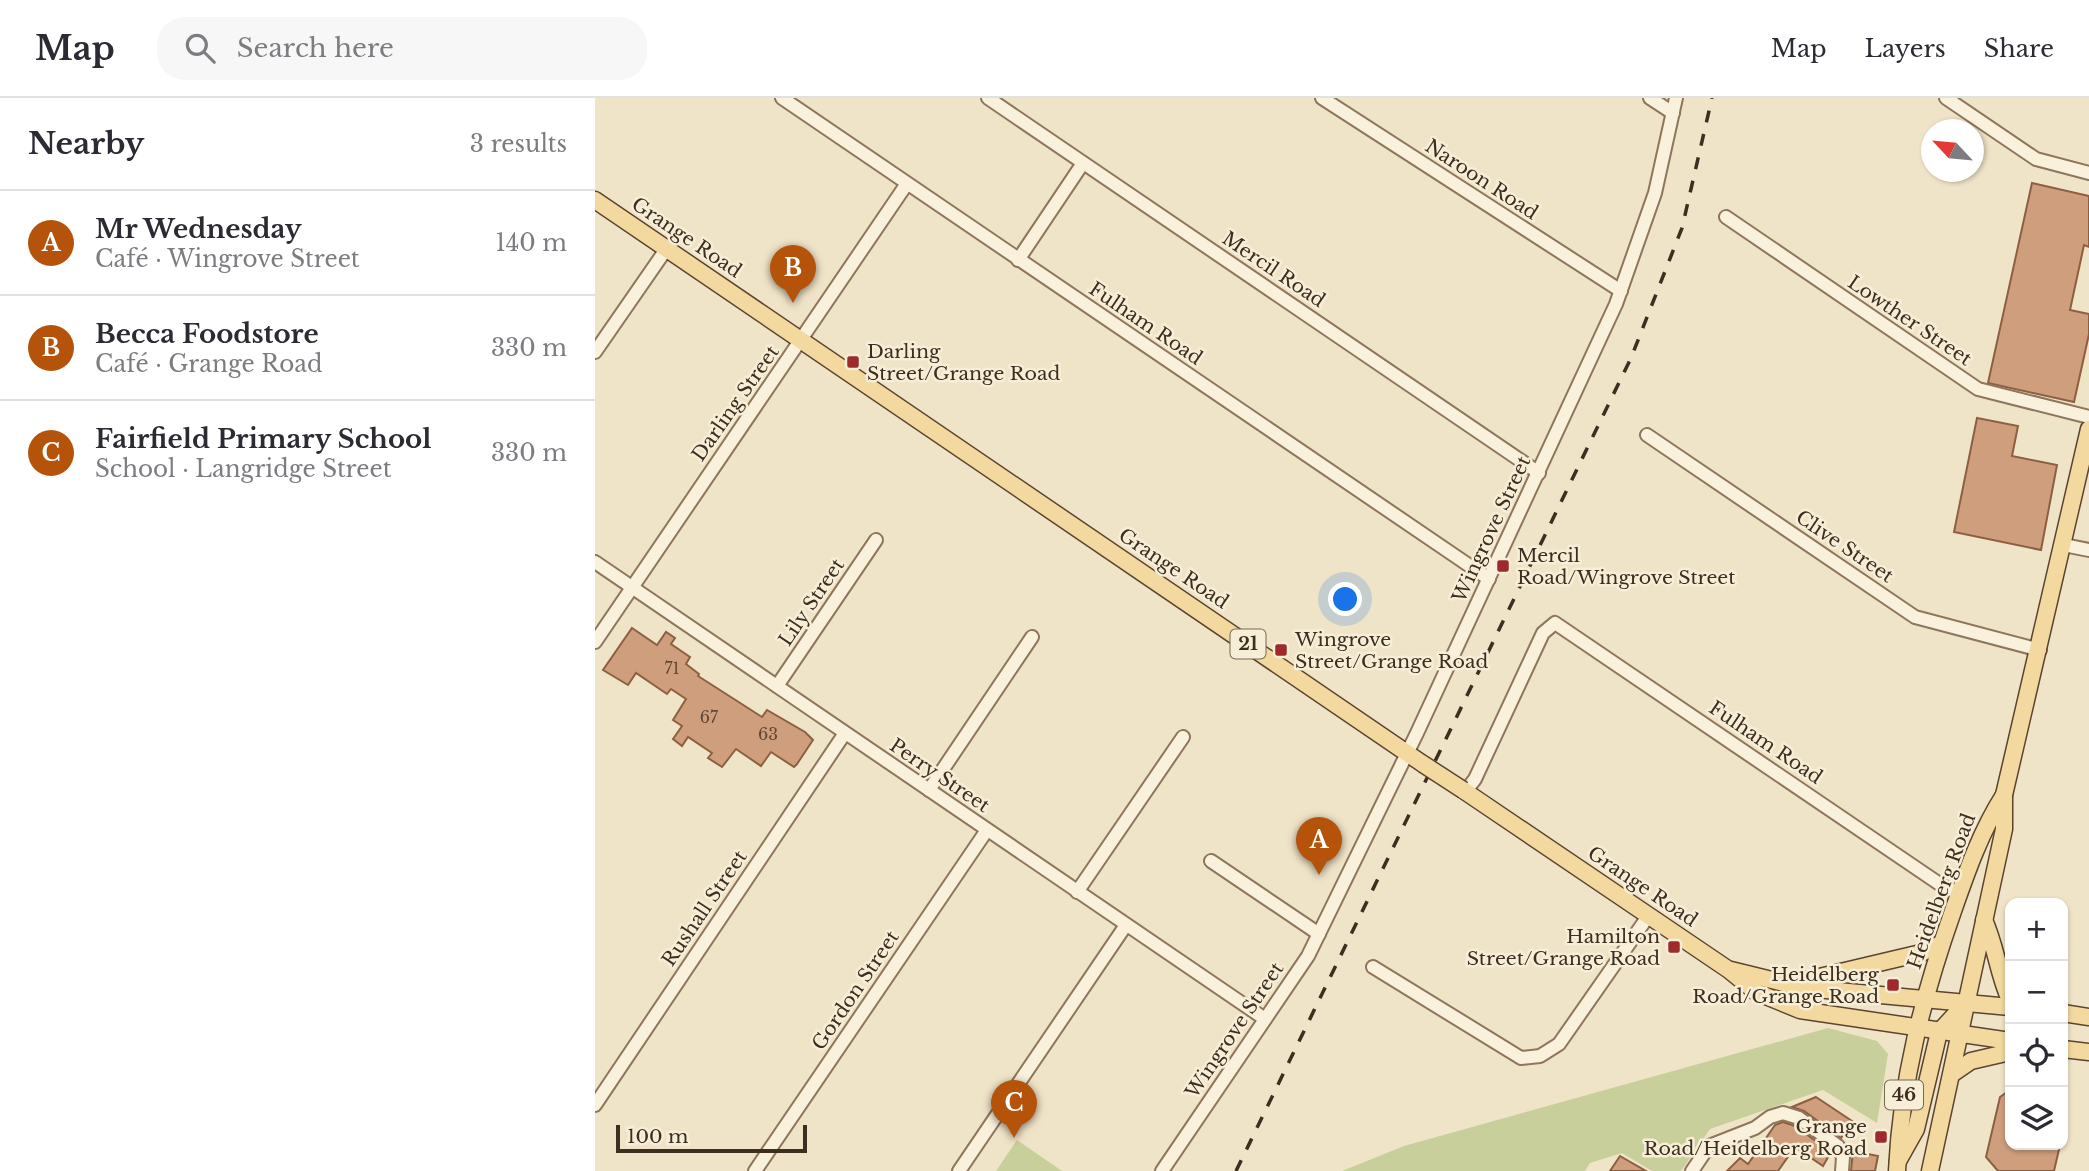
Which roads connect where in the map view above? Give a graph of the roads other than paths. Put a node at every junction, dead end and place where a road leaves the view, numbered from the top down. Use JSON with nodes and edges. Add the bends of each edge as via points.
{"nodes":[{"id":1,"x":782,"y":98,"type":"edge"},
{"id":2,"x":988,"y":98,"type":"edge"},
{"id":3,"x":1322,"y":98,"type":"edge"},
{"id":4,"x":1650,"y":98,"type":"edge"},
{"id":5,"x":1676,"y":98,"type":"edge"},
{"id":6,"x":1946,"y":98,"type":"edge"},
{"id":7,"x":1673,"y":113,"type":"junction"},
{"id":8,"x":1083,"y":163,"type":"junction"},
{"id":9,"x":2089,"y":173,"type":"edge"},
{"id":10,"x":906,"y":185,"type":"junction"},
{"id":11,"x":595,"y":200,"type":"edge"},
{"id":12,"x":1726,"y":217,"type":"dead end"},
{"id":13,"x":667,"y":248,"type":"junction"},
{"id":14,"x":1018,"y":260,"type":"junction"},
{"id":15,"x":1621,"y":291,"type":"junction"},
{"id":16,"x":801,"y":340,"type":"junction"},
{"id":17,"x":595,"y":352,"type":"edge"},
{"id":18,"x":2089,"y":417,"type":"edge"},
{"id":19,"x":2089,"y":429,"type":"edge"},
{"id":20,"x":1647,"y":435,"type":"dead end"},
{"id":21,"x":1539,"y":472,"type":"junction"},
{"id":22,"x":876,"y":540,"type":"dead end"},
{"id":23,"x":2064,"y":545,"type":"junction"},
{"id":24,"x":2089,"y":550,"type":"edge"},
{"id":25,"x":595,"y":562,"type":"edge"},
{"id":26,"x":1489,"y":579,"type":"junction"},
{"id":27,"x":632,"y":586,"type":"junction"},
{"id":28,"x":1032,"y":637,"type":"dead end"},
{"id":29,"x":595,"y":642,"type":"edge"},
{"id":30,"x":2040,"y":650,"type":"junction"},
{"id":31,"x":777,"y":686,"type":"junction"},
{"id":32,"x":845,"y":733,"type":"junction"},
{"id":33,"x":1182,"y":737,"type":"dead end"},
{"id":34,"x":1407,"y":753,"type":"junction"},
{"id":35,"x":929,"y":790,"type":"junction"},
{"id":36,"x":1464,"y":791,"type":"junction"},
{"id":37,"x":2004,"y":795,"type":"junction"},
{"id":38,"x":987,"y":830,"type":"junction"},
{"id":39,"x":1212,"y":861,"type":"dead end"},
{"id":40,"x":1077,"y":892,"type":"junction"},
{"id":41,"x":1959,"y":893,"type":"junction"},
{"id":42,"x":1649,"y":915,"type":"junction"},
{"id":43,"x":1984,"y":920,"type":"junction"},
{"id":44,"x":1126,"y":925,"type":"junction"},
{"id":45,"x":1319,"y":934,"type":"junction"},
{"id":46,"x":1941,"y":944,"type":"junction"},
{"id":47,"x":1374,"y":967,"type":"dead end"},
{"id":48,"x":1729,"y":970,"type":"junction"},
{"id":49,"x":1785,"y":985,"type":"junction"},
{"id":50,"x":2005,"y":986,"type":"edge"},
{"id":51,"x":1924,"y":1000,"type":"junction"},
{"id":52,"x":1965,"y":1003,"type":"junction"},
{"id":53,"x":2005,"y":1007,"type":"edge"},
{"id":54,"x":2068,"y":1014,"type":"edge"},
{"id":55,"x":2089,"y":1017,"type":"edge"},
{"id":56,"x":1265,"y":1019,"type":"junction"},
{"id":57,"x":1917,"y":1028,"type":"junction"},
{"id":58,"x":1939,"y":1032,"type":"junction"},
{"id":59,"x":1959,"y":1034,"type":"junction"},
{"id":60,"x":2005,"y":1040,"type":"edge"},
{"id":61,"x":2068,"y":1050,"type":"edge"},
{"id":62,"x":2089,"y":1052,"type":"edge"},
{"id":63,"x":2005,"y":1053,"type":"edge"},
{"id":64,"x":1952,"y":1074,"type":"junction"},
{"id":65,"x":595,"y":1105,"type":"edge"},
{"id":66,"x":1899,"y":1167,"type":"edge"},
{"id":67,"x":755,"y":1171,"type":"edge"},
{"id":68,"x":959,"y":1171,"type":"edge"},
{"id":69,"x":1162,"y":1171,"type":"edge"},
{"id":70,"x":1692,"y":1171,"type":"edge"},
{"id":71,"x":1842,"y":1171,"type":"edge"},
{"id":72,"x":1930,"y":1171,"type":"edge"}],
"edges":[{"from":1,"to":10,"type":"street","name":"Fulham Road"},
{"from":2,"to":8,"type":"street","name":"Mercil Road"},
{"from":3,"to":15,"type":"street","name":"Naroon Road"},
{"from":4,"to":7,"type":"street"},
{"from":5,"to":7,"type":"street","name":"Wingrove Street"},
{"from":6,"to":9,"type":"street","via":[[2036,159]]},
{"from":7,"to":15,"type":"street","name":"Wingrove Street","via":[[1655,193]]},
{"from":8,"to":14,"type":"street"},
{"from":8,"to":21,"type":"street","name":"Mercil Road"},
{"from":10,"to":14,"type":"street","name":"Fulham Road"},
{"from":10,"to":16,"type":"street","name":"Darling Street"},
{"from":11,"to":13,"type":"main road","name":"Grange Road","number":"21"},
{"from":12,"to":18,"type":"street","name":"Lowther Street","via":[[1978,389]]},
{"from":13,"to":16,"type":"main road","name":"Grange Road","number":"21"},
{"from":13,"to":17,"type":"street"},
{"from":14,"to":26,"type":"street","name":"Fulham Road"},
{"from":15,"to":21,"type":"street","name":"Wingrove Street"},
{"from":16,"to":27,"type":"street","name":"Darling Street"},
{"from":16,"to":34,"type":"main road","name":"Grange Road","number":"21"},
{"from":19,"to":23,"type":"main road","name":"Heidelberg Road","number":"46"},
{"from":20,"to":30,"type":"street","name":"Clive Street","via":[[1915,617]]},
{"from":21,"to":26,"type":"street","name":"Wingrove Street"},
{"from":22,"to":31,"type":"street","name":"Lily Street"},
{"from":23,"to":24,"type":"street"},
{"from":23,"to":30,"type":"main road","name":"Heidelberg Road","number":"46"},
{"from":25,"to":27,"type":"street","name":"Perry Street"},
{"from":26,"to":34,"type":"street","name":"Wingrove Street"},
{"from":27,"to":29,"type":"street","name":"Darling Street"},
{"from":27,"to":31,"type":"street","name":"Perry Street"},
{"from":28,"to":35,"type":"street"},
{"from":30,"to":37,"type":"main road","name":"Heidelberg Road","number":"46"},
{"from":31,"to":32,"type":"street","name":"Perry Street"},
{"from":32,"to":35,"type":"street","name":"Perry Street"},
{"from":32,"to":65,"type":"street","name":"Rushall Street"},
{"from":33,"to":40,"type":"street"},
{"from":34,"to":36,"type":"main road","name":"Grange Road","number":"21","bridge":true},
{"from":34,"to":45,"type":"street","name":"Wingrove Street"},
{"from":35,"to":38,"type":"street","name":"Perry Street"},
{"from":36,"to":41,"type":"street","name":"Fulham Road","via":[[1543,633],[1551,624],[1558,624]]},
{"from":36,"to":42,"type":"main road","name":"Grange Road","number":"21"},
{"from":37,"to":41,"type":"main road","name":"Heidelberg Road","number":"46","via":[[1985,825]]},
{"from":37,"to":43,"type":"main road","name":"Heidelberg Road","number":"46","via":[[2004,829]]},
{"from":38,"to":40,"type":"street","name":"Perry Street"},
{"from":38,"to":67,"type":"street","name":"Gordon Street"},
{"from":39,"to":45,"type":"street"},
{"from":40,"to":44,"type":"street","name":"Perry Street"},
{"from":41,"to":46,"type":"main road","name":"Heidelberg Road","number":"46"},
{"from":42,"to":47,"type":"street","via":[[1559,1044],[1540,1056],[1521,1058]]},
{"from":42,"to":48,"type":"main road","name":"Grange Road","number":"21"},
{"from":43,"to":50,"type":"main road","via":[[1995,942]]},
{"from":43,"to":52,"type":"main road","name":"Heidelberg Road","number":"46"},
{"from":44,"to":56,"type":"street","name":"Perry Street"},
{"from":44,"to":68,"type":"street"},
{"from":45,"to":56,"type":"street","name":"Wingrove Street"},
{"from":46,"to":49,"type":"main road","via":[[1921,953]]},
{"from":46,"to":51,"type":"main road","name":"Heidelberg Road","number":"46"},
{"from":48,"to":49,"type":"main road","name":"Grange Road","number":"21"},
{"from":48,"to":57,"type":"main road","name":"Grange Road","number":"21","via":[[1756,992],[1800,1010]]},
{"from":49,"to":51,"type":"main road","name":"Grange Road","number":"21"},
{"from":51,"to":52,"type":"main road","number":"21"},
{"from":51,"to":57,"type":"main road","name":"Heidelberg Road","number":"46"},
{"from":52,"to":53,"type":"main road","number":"21"},
{"from":52,"to":58,"type":"main road"},
{"from":52,"to":59,"type":"main road","name":"Heidelberg Road","number":"46"},
{"from":54,"to":55,"type":"main road"},
{"from":56,"to":69,"type":"street","name":"Wingrove Street"},
{"from":57,"to":58,"type":"main road","number":"21"},
{"from":57,"to":66,"type":"main road","name":"Heidelberg Road","number":"46","via":[[1902,1106]]},
{"from":58,"to":59,"type":"main road","number":"21"},
{"from":58,"to":66,"type":"main road","via":[[1916,1129]]},
{"from":59,"to":60,"type":"main road","number":"21"},
{"from":59,"to":64,"type":"main road","name":"Heidelberg Road","number":"46"},
{"from":61,"to":62,"type":"main road"},
{"from":63,"to":64,"type":"main road","via":[[1971,1061]]},
{"from":64,"to":72,"type":"main road","name":"Heidelberg Road","number":"46"},
{"from":70,"to":71,"type":"street","via":[[1709,1146],[1755,1128],[1771,1116],[1792,1114],[1838,1146]]}]}
